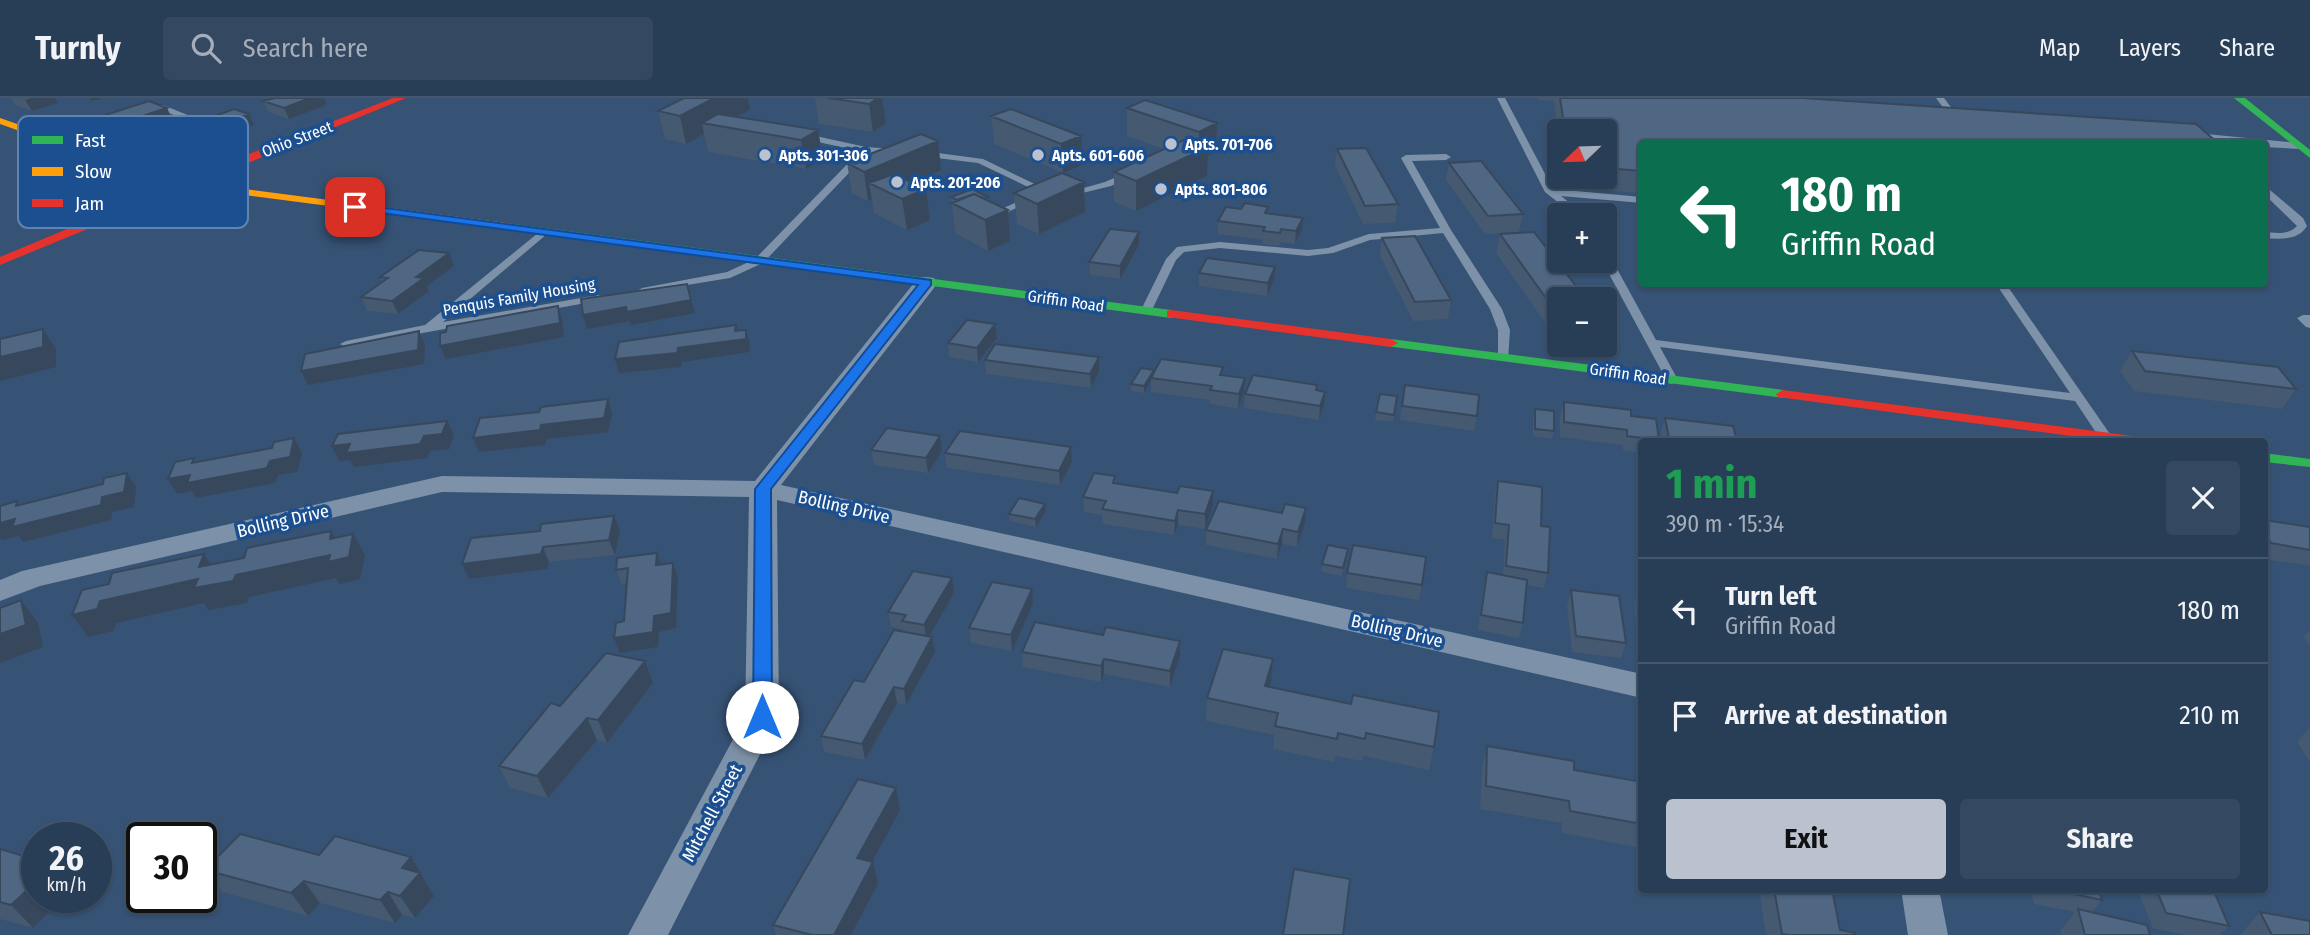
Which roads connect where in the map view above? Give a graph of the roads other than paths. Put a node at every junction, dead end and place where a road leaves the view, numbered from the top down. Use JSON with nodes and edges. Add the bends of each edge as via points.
{"nodes":[{"id":1,"x":401,"y":98,"type":"edge"},
{"id":2,"x":1501,"y":98,"type":"edge"},
{"id":3,"x":1940,"y":98,"type":"edge"},
{"id":4,"x":2239,"y":98,"type":"edge"},
{"id":5,"x":135,"y":109,"type":"edge"},
{"id":6,"x":123,"y":113,"type":"edge"},
{"id":7,"x":114,"y":116,"type":"edge"},
{"id":8,"x":185,"y":116,"type":"edge"},
{"id":9,"x":1943,"y":118,"type":"edge"},
{"id":10,"x":1956,"y":119,"type":"junction"},
{"id":11,"x":1970,"y":120,"type":"edge"},
{"id":12,"x":0,"y":121,"type":"edge"},
{"id":13,"x":18,"y":127,"type":"edge"},
{"id":14,"x":789,"y":134,"type":"edge"},
{"id":15,"x":2186,"y":135,"type":"edge"},
{"id":16,"x":2208,"y":140,"type":"edge"},
{"id":17,"x":2268,"y":145,"type":"edge"},
{"id":18,"x":866,"y":150,"type":"junction"},
{"id":19,"x":2304,"y":151,"type":"edge"},
{"id":20,"x":1125,"y":157,"type":"dead end"},
{"id":21,"x":1446,"y":157,"type":"dead end"},
{"id":22,"x":248,"y":160,"type":"edge"},
{"id":23,"x":248,"y":192,"type":"edge"},
{"id":24,"x":1549,"y":192,"type":"junction"},
{"id":25,"x":2268,"y":192,"type":"edge"},
{"id":26,"x":1044,"y":193,"type":"junction"},
{"id":27,"x":1638,"y":200,"type":"edge"},
{"id":28,"x":1564,"y":203,"type":"edge"},
{"id":29,"x":989,"y":217,"type":"edge"},
{"id":30,"x":81,"y":228,"type":"edge"},
{"id":31,"x":1447,"y":230,"type":"junction"},
{"id":32,"x":543,"y":232,"type":"junction"},
{"id":33,"x":2268,"y":235,"type":"edge"},
{"id":34,"x":0,"y":261,"type":"edge"},
{"id":35,"x":759,"y":261,"type":"junction"},
{"id":36,"x":1614,"y":273,"type":"edge"},
{"id":37,"x":926,"y":283,"type":"junction"},
{"id":38,"x":2003,"y":287,"type":"edge"},
{"id":39,"x":634,"y":292,"type":"edge"},
{"id":40,"x":607,"y":297,"type":"edge"},
{"id":41,"x":1146,"y":312,"type":"junction"},
{"id":42,"x":2310,"y":318,"type":"edge"},
{"id":43,"x":2310,"y":325,"type":"edge"},
{"id":44,"x":429,"y":328,"type":"junction"},
{"id":45,"x":1653,"y":343,"type":"junction"},
{"id":46,"x":346,"y":344,"type":"edge"},
{"id":47,"x":1504,"y":357,"type":"junction"},
{"id":48,"x":1672,"y":380,"type":"junction"},
{"id":49,"x":2080,"y":398,"type":"junction"},
{"id":50,"x":2113,"y":438,"type":"edge"},
{"id":51,"x":2120,"y":438,"type":"edge"},
{"id":52,"x":2268,"y":458,"type":"edge"},
{"id":53,"x":2310,"y":463,"type":"edge"},
{"id":54,"x":763,"y":489,"type":"junction"},
{"id":55,"x":0,"y":591,"type":"edge"},
{"id":56,"x":1638,"y":685,"type":"edge"},
{"id":57,"x":1921,"y":893,"type":"edge"},
{"id":58,"x":648,"y":935,"type":"edge"},
{"id":59,"x":1928,"y":935,"type":"edge"}],
"edges":[{"from":1,"to":22,"type":"main road","name":"Ohio Street"},
{"from":2,"to":24,"type":"lane"},
{"from":3,"to":10,"type":"lane"},
{"from":4,"to":19,"type":"main road"},
{"from":5,"to":8,"type":"lane","via":[[163,108]]},
{"from":6,"to":7,"type":"lane"},
{"from":9,"to":10,"type":"lane"},
{"from":10,"to":11,"type":"lane"},
{"from":12,"to":13,"type":"main road","name":"Griffin Road"},
{"from":14,"to":18,"type":"lane"},
{"from":15,"to":16,"type":"lane"},
{"from":17,"to":19,"type":"lane"},
{"from":18,"to":26,"type":"lane","via":[[980,161]]},
{"from":18,"to":35,"type":"lane"},
{"from":20,"to":26,"type":"lane","via":[[1147,167],[1074,195]]},
{"from":21,"to":31,"type":"lane","via":[[1406,158]]},
{"from":23,"to":32,"type":"main road","name":"Griffin Road"},
{"from":24,"to":27,"type":"lane"},
{"from":24,"to":28,"type":"lane"},
{"from":25,"to":33,"type":"lane","via":[[2301,226],[2285,236]]},
{"from":26,"to":29,"type":"lane"},
{"from":30,"to":34,"type":"main road","name":"Ohio Street"},
{"from":31,"to":41,"type":"lane","via":[[1369,237],[1308,253],[1220,245],[1181,248]]},
{"from":31,"to":47,"type":"lane","via":[[1496,309],[1504,330]]},
{"from":32,"to":35,"type":"main road","name":"Griffin Road"},
{"from":32,"to":44,"type":"lane","name":"Penquis Family Housing"},
{"from":35,"to":37,"type":"main road","name":"Griffin Road"},
{"from":35,"to":39,"type":"lane","via":[[730,275]]},
{"from":36,"to":45,"type":"lane"},
{"from":37,"to":41,"type":"main road","name":"Griffin Road"},
{"from":37,"to":54,"type":"street"},
{"from":38,"to":49,"type":"lane"},
{"from":40,"to":44,"type":"lane","name":"Penquis Family Housing"},
{"from":41,"to":47,"type":"main road","name":"Griffin Road"},
{"from":42,"to":43,"type":"lane","via":[[2303,318]]},
{"from":44,"to":46,"type":"lane"},
{"from":45,"to":48,"type":"lane"},
{"from":45,"to":49,"type":"lane"},
{"from":47,"to":48,"type":"main road","name":"Griffin Road"},
{"from":48,"to":50,"type":"main road","name":"Griffin Road"},
{"from":49,"to":51,"type":"lane"},
{"from":52,"to":53,"type":"main road"},
{"from":54,"to":55,"type":"street","name":"Bolling Drive","via":[[442,484],[32,578]]},
{"from":54,"to":56,"type":"street","name":"Bolling Drive"},
{"from":54,"to":58,"type":"street","name":"Mitchell Street","via":[[762,717]]},
{"from":57,"to":59,"type":"street"}]}
